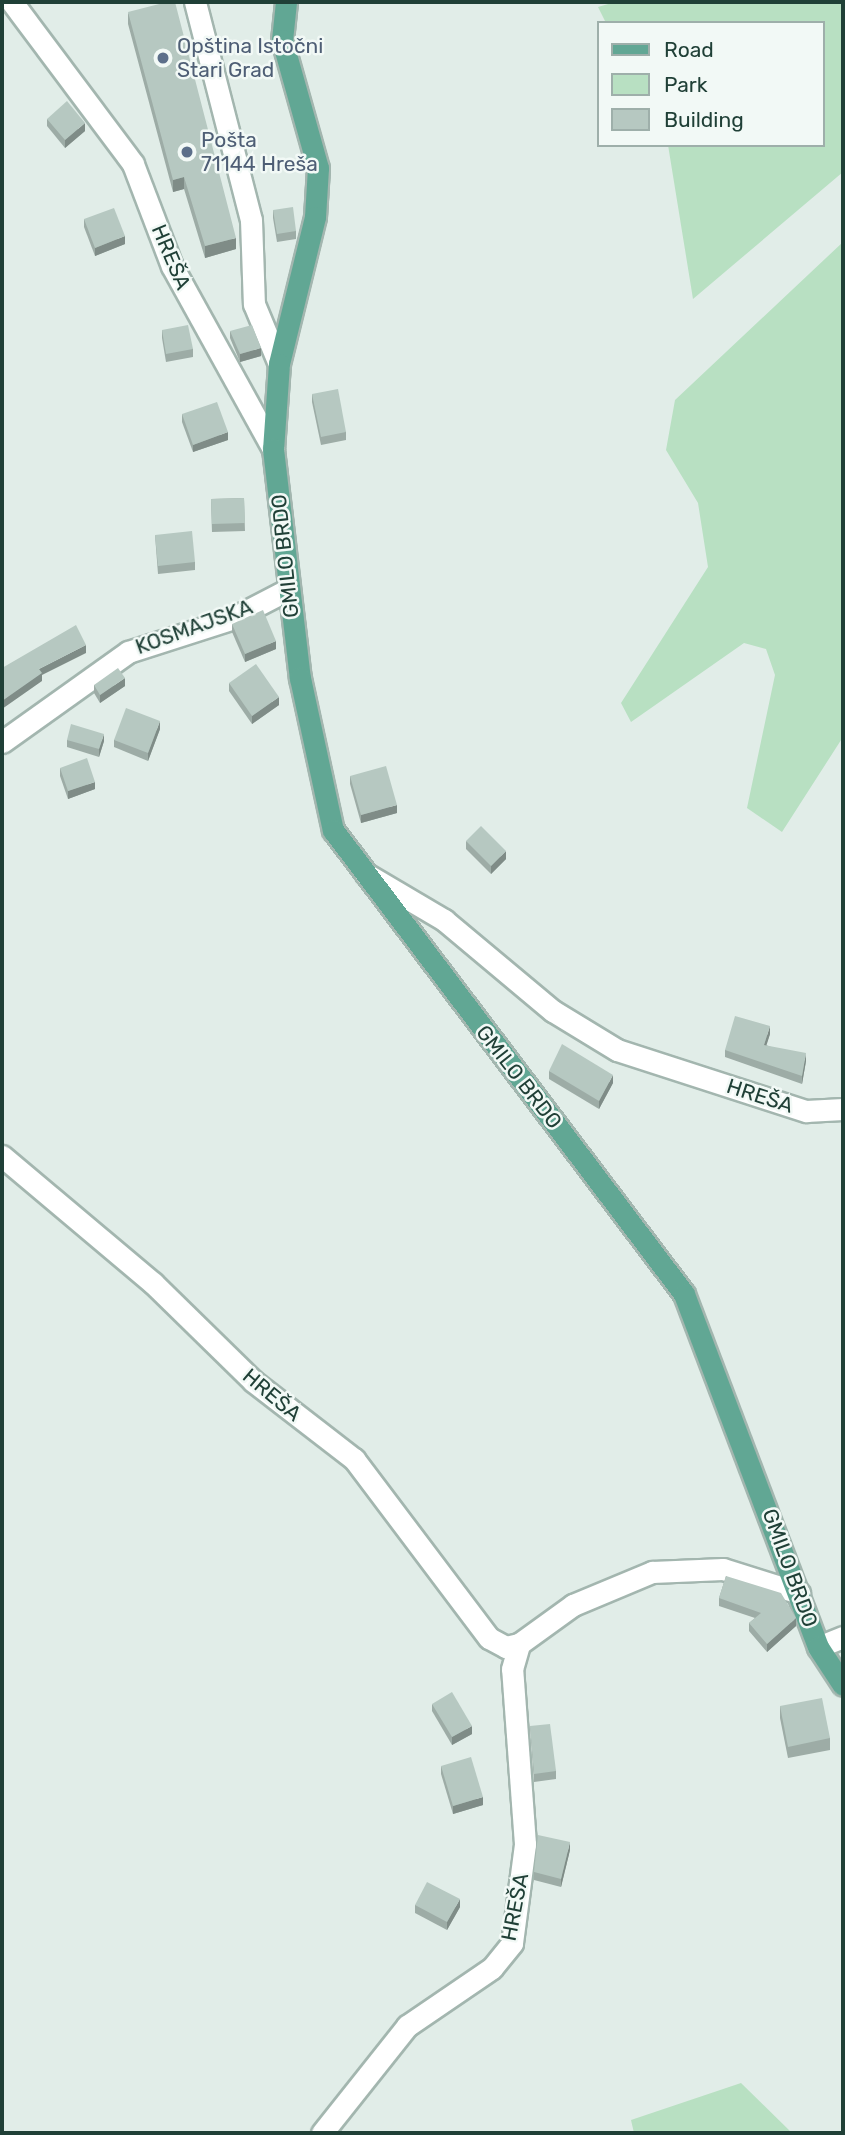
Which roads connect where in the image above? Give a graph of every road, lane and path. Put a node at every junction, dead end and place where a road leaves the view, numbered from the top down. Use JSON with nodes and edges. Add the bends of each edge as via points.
{"nodes":[{"id":1,"x":195,"y":2,"type":"edge"},
{"id":2,"x":286,"y":2,"type":"edge"},
{"id":3,"x":15,"y":4,"type":"edge"},
{"id":4,"x":279,"y":364,"type":"junction"},
{"id":5,"x":273,"y":449,"type":"junction"},
{"id":6,"x":287,"y":590,"type":"junction"},
{"id":7,"x":2,"y":742,"type":"edge"},
{"id":8,"x":360,"y":871,"type":"junction"},
{"id":9,"x":843,"y":1109,"type":"edge"},
{"id":10,"x":2,"y":1156,"type":"edge"},
{"id":11,"x":799,"y":1593,"type":"junction"},
{"id":12,"x":843,"y":1637,"type":"edge"},
{"id":13,"x":519,"y":1644,"type":"junction"},
{"id":14,"x":818,"y":1647,"type":"junction"},
{"id":15,"x":843,"y":1685,"type":"edge"},
{"id":16,"x":321,"y":2133,"type":"edge"}],
"edges":[{"from":1,"to":4,"type":"street","via":[[251,220],[254,303]]},
{"from":2,"to":4,"type":"main road","via":[[282,40],[318,168],[315,217]]},
{"from":3,"to":5,"type":"street","name":"HREŠA","via":[[133,164],[172,266]]},
{"from":4,"to":5,"type":"main road"},
{"from":5,"to":6,"type":"main road","name":"GMILO BRDO"},
{"from":6,"to":7,"type":"street","name":"KOSMAJSKA","via":[[231,618],[128,652]]},
{"from":6,"to":8,"type":"main road","name":"GMILO BRDO","via":[[324,799],[333,830]]},
{"from":8,"to":9,"type":"street","name":"HREŠA","via":[[444,920],[553,1011],[617,1050],[806,1111]]},
{"from":8,"to":11,"type":"main road","name":"GMILO BRDO","via":[[684,1294]]},
{"from":10,"to":13,"type":"street","name":"HREŠA","via":[[145,1275],[253,1381],[354,1459],[478,1629],[506,1647]]},
{"from":11,"to":13,"type":"street","via":[[723,1569],[652,1572],[613,1583]]},
{"from":11,"to":14,"type":"main road","name":"GMILO BRDO"},
{"from":12,"to":14,"type":"street"},
{"from":13,"to":16,"type":"street","name":"HREŠA","via":[[512,1669],[525,1844],[512,1943],[492,1968],[407,2026]]},
{"from":14,"to":15,"type":"main road","name":"GMILO BRDO"}]}
